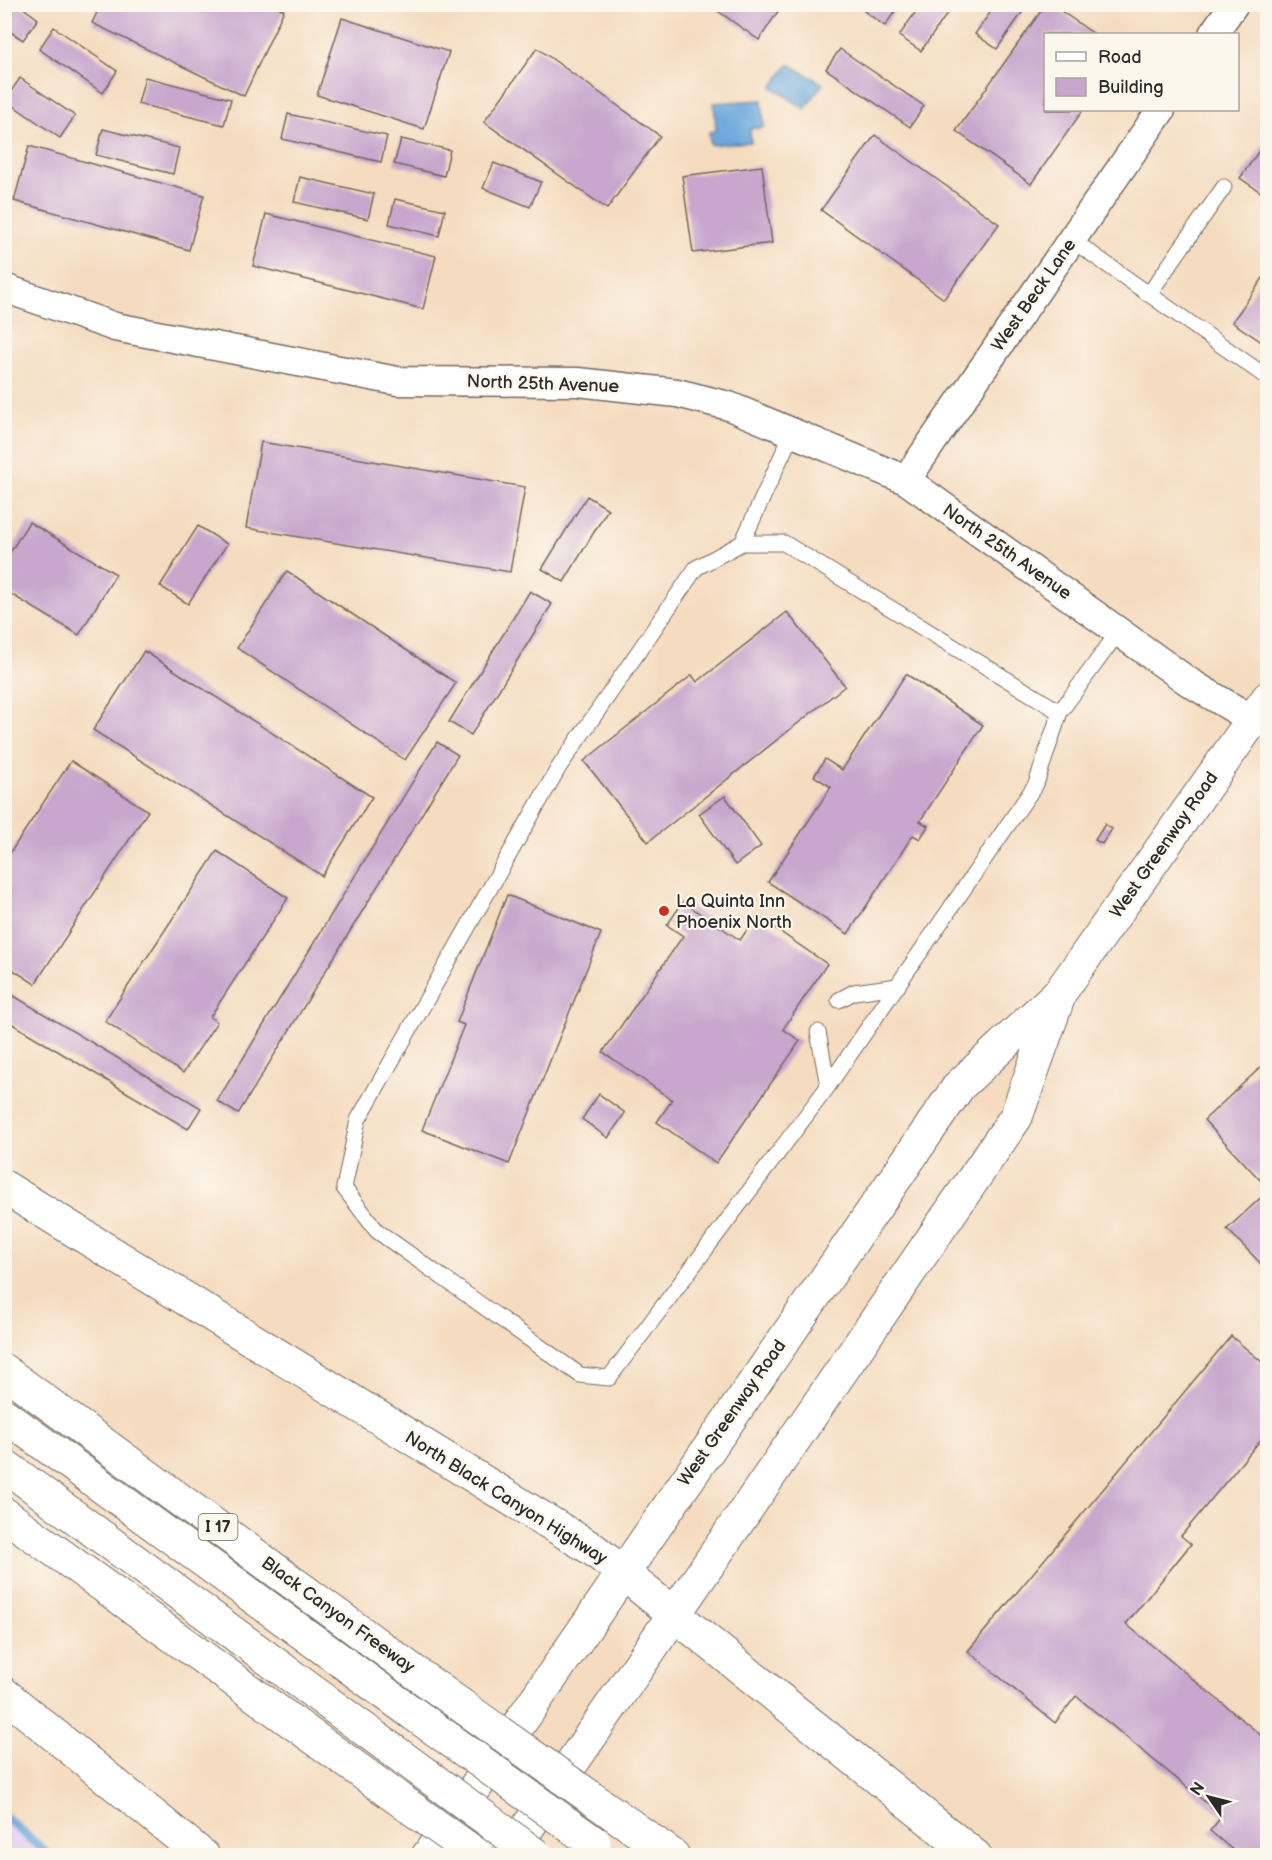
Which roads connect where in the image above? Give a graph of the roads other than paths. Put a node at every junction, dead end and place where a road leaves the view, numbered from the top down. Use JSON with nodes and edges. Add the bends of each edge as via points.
{"nodes":[{"id":1,"x":1234,"y":4,"type":"edge"},
{"id":2,"x":1214,"y":33,"type":"edge"},
{"id":3,"x":1160,"y":111,"type":"edge"},
{"id":4,"x":1224,"y":187,"type":"dead end"},
{"id":5,"x":1072,"y":240,"type":"junction"},
{"id":6,"x":4,"y":288,"type":"edge"},
{"id":7,"x":1149,"y":294,"type":"junction"},
{"id":8,"x":1268,"y":378,"type":"edge"},
{"id":9,"x":793,"y":431,"type":"junction"},
{"id":10,"x":906,"y":480,"type":"junction"},
{"id":11,"x":742,"y":543,"type":"junction"},
{"id":12,"x":1119,"y":631,"type":"junction"},
{"id":13,"x":1260,"y":709,"type":"edge"},
{"id":14,"x":1060,"y":712,"type":"junction"},
{"id":15,"x":898,"y":986,"type":"junction"},
{"id":16,"x":1061,"y":991,"type":"junction"},
{"id":17,"x":839,"y":1000,"type":"dead end"},
{"id":18,"x":818,"y":1032,"type":"dead end"},
{"id":19,"x":828,"y":1086,"type":"junction"},
{"id":20,"x":4,"y":1186,"type":"edge"},
{"id":21,"x":4,"y":1371,"type":"edge"},
{"id":22,"x":4,"y":1415,"type":"edge"},
{"id":23,"x":4,"y":1465,"type":"edge"},
{"id":24,"x":4,"y":1514,"type":"edge"},
{"id":25,"x":622,"y":1572,"type":"junction"},
{"id":26,"x":675,"y":1614,"type":"junction"},
{"id":27,"x":4,"y":1694,"type":"edge"},
{"id":28,"x":603,"y":1849,"type":"edge"},
{"id":29,"x":204,"y":1856,"type":"edge"},
{"id":30,"x":428,"y":1856,"type":"edge"},
{"id":31,"x":478,"y":1856,"type":"edge"},
{"id":32,"x":508,"y":1856,"type":"edge"},
{"id":33,"x":537,"y":1856,"type":"edge"},
{"id":34,"x":673,"y":1856,"type":"edge"},
{"id":35,"x":975,"y":1856,"type":"edge"}],
"edges":[{"from":1,"to":2,"type":"street"},
{"from":3,"to":5,"type":"street","name":"West Beck Lane"},
{"from":4,"to":7,"type":"lane"},
{"from":5,"to":7,"type":"lane"},
{"from":5,"to":10,"type":"street","name":"West Beck Lane"},
{"from":6,"to":9,"type":"street","name":"North 25th Avenue","via":[[116,327],[397,381],[578,382],[677,393],[729,406]]},
{"from":7,"to":8,"type":"lane"},
{"from":9,"to":10,"type":"street","name":"North 25th Avenue"},
{"from":9,"to":11,"type":"lane"},
{"from":10,"to":12,"type":"street","name":"North 25th Avenue"},
{"from":11,"to":14,"type":"lane","via":[[784,543]]},
{"from":11,"to":19,"type":"lane","via":[[696,568],[559,767],[358,1120],[344,1188],[377,1231],[580,1375],[609,1378]]},
{"from":12,"to":13,"type":"street","name":"North 25th Avenue","via":[[1188,682]]},
{"from":12,"to":14,"type":"lane"},
{"from":13,"to":16,"type":"main road","name":"West Greenway Road"},
{"from":14,"to":15,"type":"lane","via":[[1036,783]]},
{"from":15,"to":17,"type":"lane","via":[[854,992]]},
{"from":15,"to":19,"type":"lane"},
{"from":16,"to":25,"type":"main road","name":"West Greenway Road","via":[[959,1086]]},
{"from":16,"to":26,"type":"main road","name":"West Greenway Road","via":[[1016,1117]]},
{"from":18,"to":19,"type":"lane"},
{"from":20,"to":25,"type":"main road","name":"North Black Canyon Highway","via":[[594,1550]]},
{"from":21,"to":34,"type":"main road","name":"Black Canyon Freeway","number":"I 17","bridge":true},
{"from":22,"to":28,"type":"main road","bridge":true},
{"from":23,"to":33,"type":"main road","bridge":true},
{"from":24,"to":31,"type":"main road","bridge":true},
{"from":25,"to":26,"type":"main road","name":"North Black Canyon Highway"},
{"from":25,"to":30,"type":"main road","name":"West Greenway Road"},
{"from":26,"to":32,"type":"main road","name":"West Greenway Road"},
{"from":26,"to":35,"type":"main road","name":"North Black Canyon Highway"},
{"from":27,"to":29,"type":"main road"}]}
